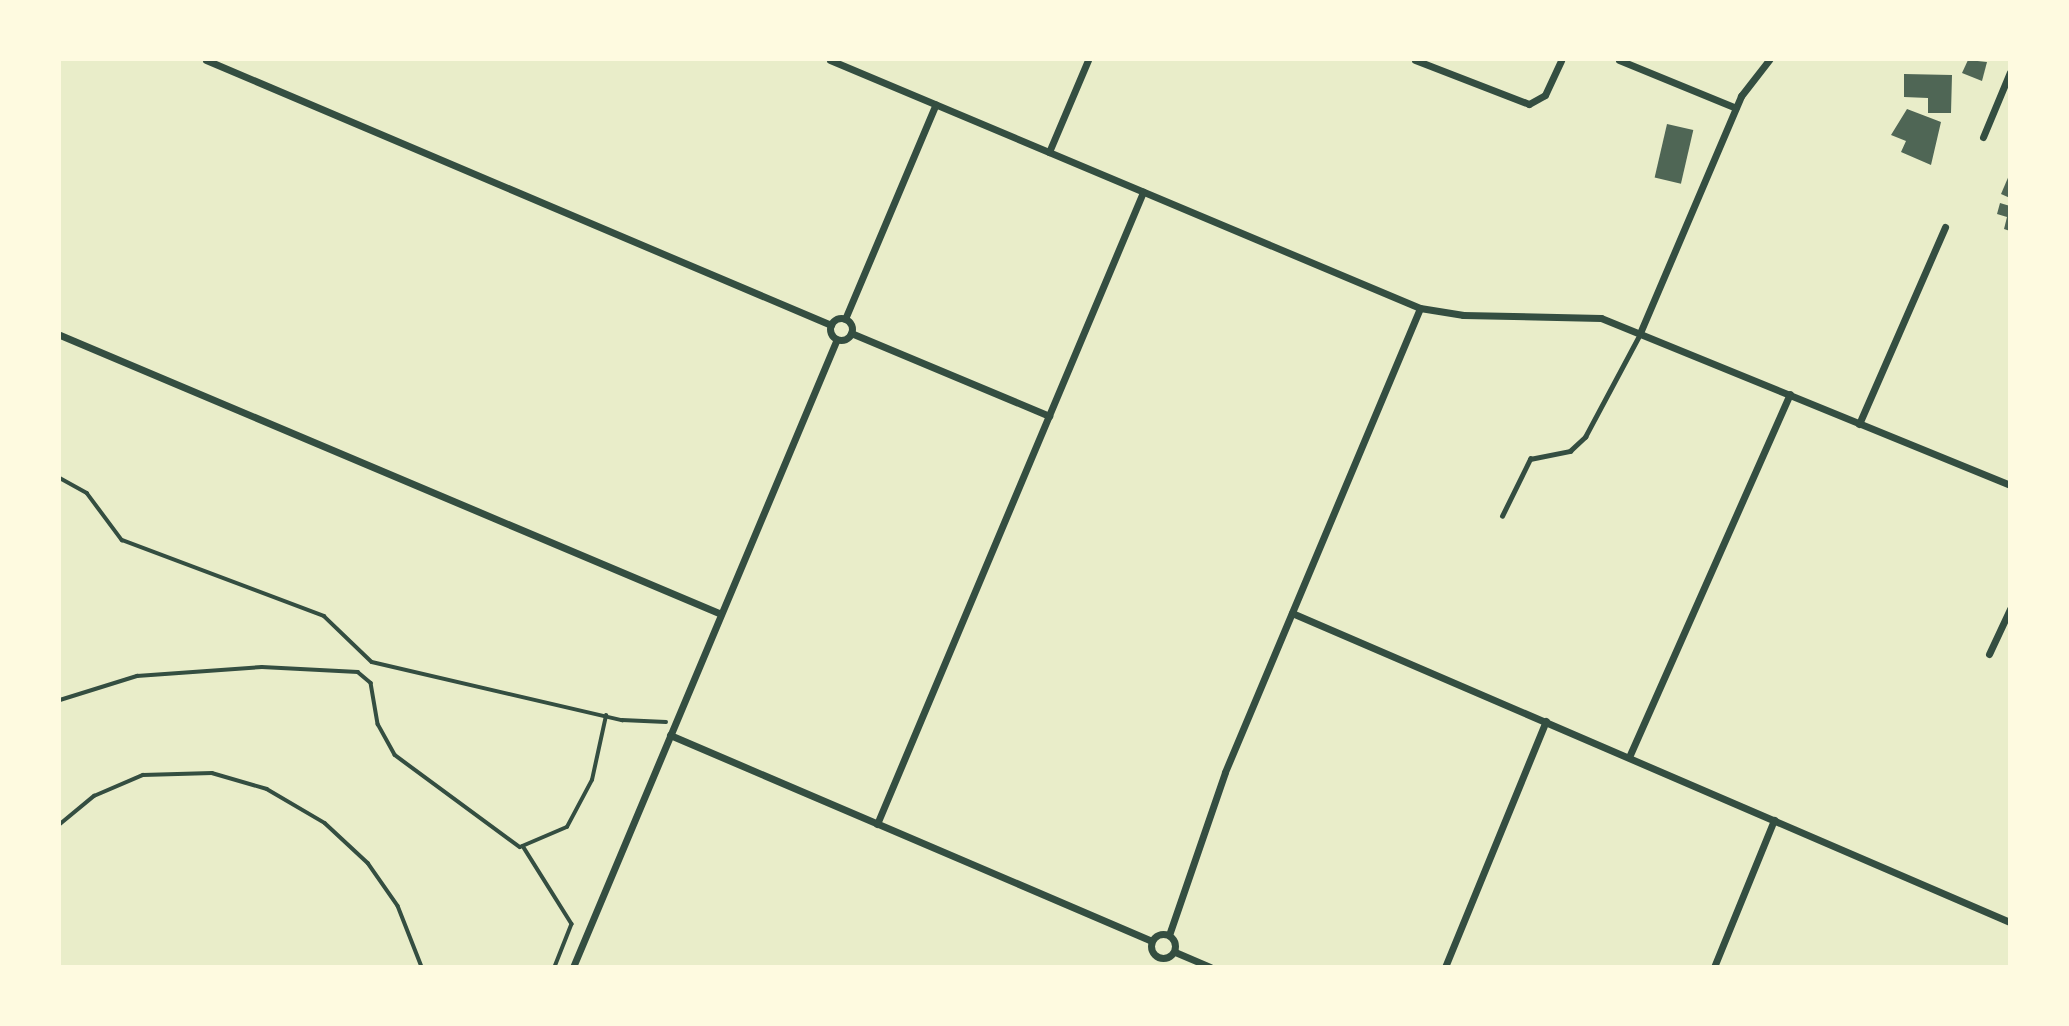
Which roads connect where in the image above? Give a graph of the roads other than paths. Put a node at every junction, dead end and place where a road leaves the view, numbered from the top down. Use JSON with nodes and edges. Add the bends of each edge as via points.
{"nodes":[{"id":1,"x":206,"y":60,"type":"edge"},
{"id":2,"x":830,"y":60,"type":"edge"},
{"id":3,"x":1088,"y":60,"type":"edge"},
{"id":4,"x":1415,"y":60,"type":"edge"},
{"id":5,"x":1561,"y":60,"type":"edge"},
{"id":6,"x":1619,"y":60,"type":"edge"},
{"id":7,"x":1769,"y":60,"type":"edge"},
{"id":8,"x":2010,"y":72,"type":"edge"},
{"id":9,"x":936,"y":104,"type":"junction"},
{"id":10,"x":1736,"y":108,"type":"junction"},
{"id":11,"x":1983,"y":136,"type":"dead end"},
{"id":12,"x":1049,"y":152,"type":"junction"},
{"id":13,"x":1143,"y":192,"type":"junction"},
{"id":14,"x":1945,"y":227,"type":"dead end"},
{"id":15,"x":1420,"y":307,"type":"junction"},
{"id":16,"x":845,"y":319,"type":"junction"},
{"id":17,"x":831,"y":325,"type":"junction"},
{"id":18,"x":851,"y":333,"type":"junction"},
{"id":19,"x":1640,"y":333,"type":"junction"},
{"id":20,"x":60,"y":335,"type":"edge"},
{"id":21,"x":837,"y":339,"type":"junction"},
{"id":22,"x":1790,"y":394,"type":"junction"},
{"id":23,"x":1049,"y":416,"type":"junction"},
{"id":24,"x":1859,"y":424,"type":"junction"},
{"id":25,"x":2010,"y":485,"type":"edge"},
{"id":26,"x":1502,"y":516,"type":"dead end"},
{"id":27,"x":2010,"y":609,"type":"edge"},
{"id":28,"x":1292,"y":613,"type":"junction"},
{"id":29,"x":721,"y":614,"type":"junction"},
{"id":30,"x":1989,"y":654,"type":"dead end"},
{"id":31,"x":1546,"y":721,"type":"junction"},
{"id":32,"x":670,"y":735,"type":"junction"},
{"id":33,"x":1629,"y":757,"type":"junction"},
{"id":34,"x":1774,"y":820,"type":"junction"},
{"id":35,"x":877,"y":824,"type":"junction"},
{"id":36,"x":2010,"y":922,"type":"edge"},
{"id":37,"x":1169,"y":935,"type":"junction"},
{"id":38,"x":1152,"y":941,"type":"junction"},
{"id":39,"x":1175,"y":952,"type":"junction"},
{"id":40,"x":1159,"y":958,"type":"junction"},
{"id":41,"x":573,"y":967,"type":"edge"},
{"id":42,"x":1155,"y":967,"type":"edge"},
{"id":43,"x":1210,"y":967,"type":"edge"},
{"id":44,"x":1445,"y":967,"type":"edge"},
{"id":45,"x":1714,"y":967,"type":"edge"}],
"edges":[{"from":1,"to":17,"type":"street"},
{"from":2,"to":9,"type":"street"},
{"from":3,"to":12,"type":"street"},
{"from":4,"to":5,"type":"street","via":[[1516,102],[1535,103],[1550,88]]},
{"from":6,"to":10,"type":"street"},
{"from":7,"to":10,"type":"street"},
{"from":8,"to":11,"type":"street"},
{"from":9,"to":12,"type":"street"},
{"from":9,"to":16,"type":"street"},
{"from":10,"to":19,"type":"street"},
{"from":12,"to":13,"type":"street"},
{"from":13,"to":15,"type":"street"},
{"from":13,"to":23,"type":"street"},
{"from":14,"to":24,"type":"street"},
{"from":15,"to":19,"type":"street","via":[[1463,315],[1586,314]]},
{"from":15,"to":28,"type":"street"},
{"from":16,"to":17,"type":"street"},
{"from":16,"to":18,"type":"street"},
{"from":17,"to":21,"type":"street"},
{"from":18,"to":21,"type":"street"},
{"from":18,"to":23,"type":"street"},
{"from":19,"to":22,"type":"street"},
{"from":19,"to":26,"type":"lane","via":[[1585,437],[1570,451],[1530,459]]},
{"from":20,"to":29,"type":"street"},
{"from":21,"to":29,"type":"street"},
{"from":22,"to":24,"type":"street"},
{"from":22,"to":33,"type":"street"},
{"from":23,"to":35,"type":"street"},
{"from":24,"to":25,"type":"street"},
{"from":27,"to":30,"type":"street"},
{"from":28,"to":31,"type":"street"},
{"from":28,"to":37,"type":"street","via":[[1211,806]]},
{"from":29,"to":32,"type":"street"},
{"from":31,"to":33,"type":"street"},
{"from":31,"to":44,"type":"street"},
{"from":32,"to":35,"type":"street"},
{"from":32,"to":41,"type":"street"},
{"from":33,"to":34,"type":"street"},
{"from":34,"to":36,"type":"street"},
{"from":34,"to":45,"type":"street"},
{"from":35,"to":38,"type":"street"},
{"from":37,"to":38,"type":"street"},
{"from":37,"to":39,"type":"street"},
{"from":38,"to":40,"type":"street"},
{"from":39,"to":40,"type":"street"},
{"from":39,"to":43,"type":"street"},
{"from":40,"to":42,"type":"street"}]}
